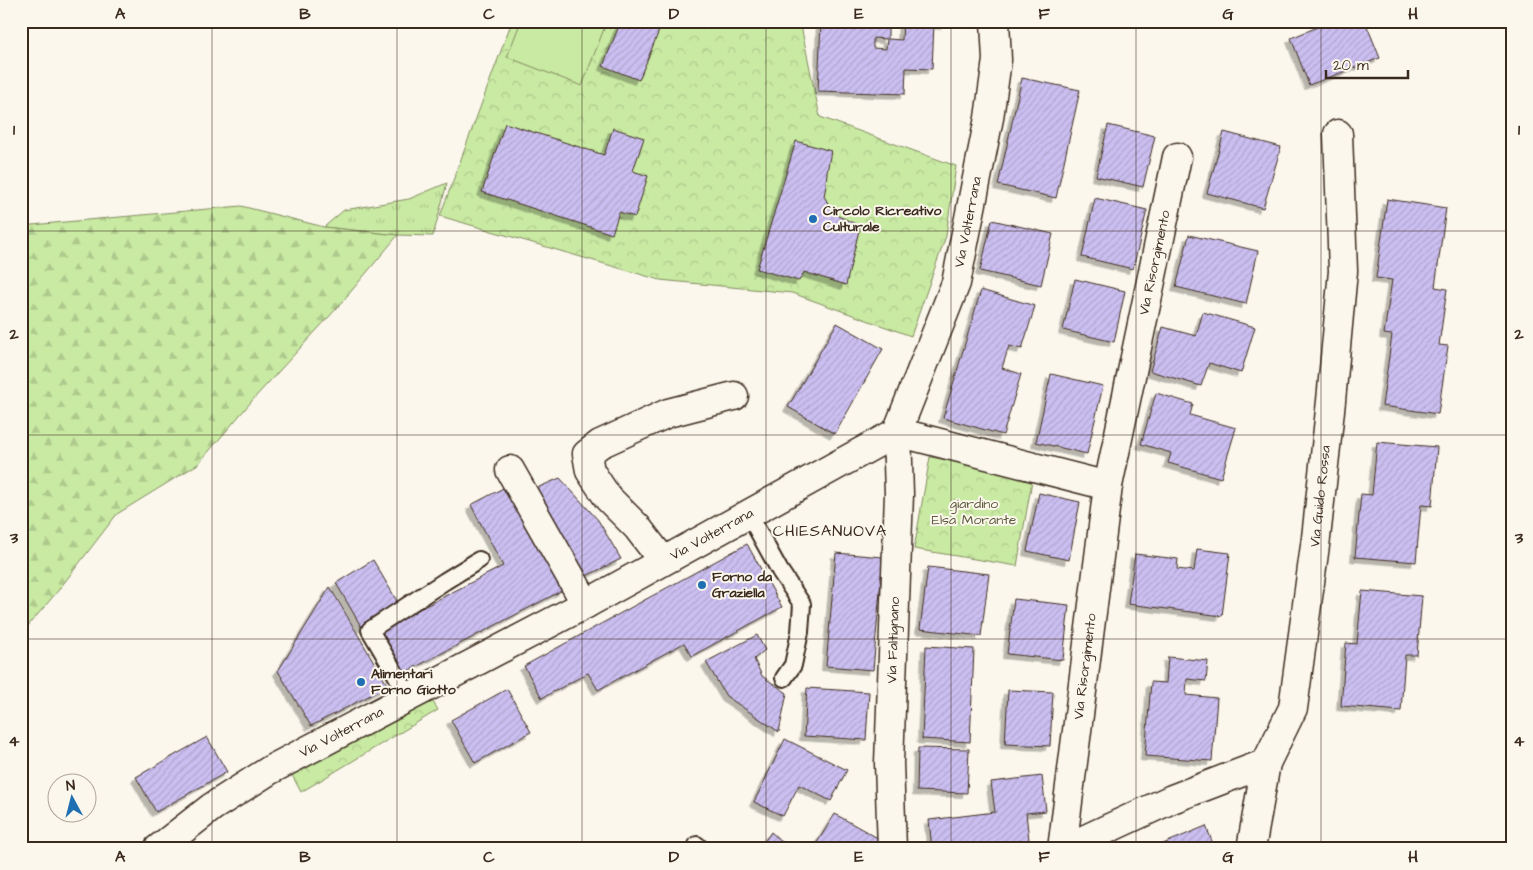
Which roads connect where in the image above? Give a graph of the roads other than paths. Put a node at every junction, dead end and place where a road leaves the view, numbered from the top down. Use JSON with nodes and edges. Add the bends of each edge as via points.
{"nodes":[{"id":1,"x":995,"y":21,"type":"edge"},
{"id":2,"x":1338,"y":134,"type":"dead end"},
{"id":3,"x":1177,"y":157,"type":"dead end"},
{"id":4,"x":734,"y":396,"type":"dead end"},
{"id":5,"x":897,"y":432,"type":"junction"},
{"id":6,"x":510,"y":470,"type":"dead end"},
{"id":7,"x":1108,"y":486,"type":"junction"},
{"id":8,"x":748,"y":513,"type":"junction"},
{"id":9,"x":480,"y":560,"type":"dead end"},
{"id":10,"x":663,"y":561,"type":"junction"},
{"id":11,"x":586,"y":604,"type":"junction"},
{"id":12,"x":784,"y":678,"type":"dead end"},
{"id":13,"x":409,"y":697,"type":"junction"},
{"id":14,"x":1266,"y":763,"type":"junction"},
{"id":15,"x":158,"y":849,"type":"edge"},
{"id":16,"x":892,"y":849,"type":"edge"},
{"id":17,"x":1063,"y":849,"type":"edge"},
{"id":18,"x":1251,"y":849,"type":"edge"}],
"edges":[{"from":1,"to":5,"type":"street","name":"Via Volterrana","via":[[997,60],[989,118],[956,284]]},
{"from":2,"to":14,"type":"street","name":"Via Guido Rossa","via":[[1343,271],[1317,528],[1293,708]]},
{"from":3,"to":7,"type":"street","name":"Via Risorgimento"},
{"from":4,"to":10,"type":"street","via":[[668,412],[600,444],[587,454],[590,471],[608,498]]},
{"from":5,"to":7,"type":"street"},
{"from":5,"to":8,"type":"street","name":"Via Volterrana"},
{"from":5,"to":16,"type":"street","name":"Via Faltignano","via":[[899,494],[888,763]]},
{"from":6,"to":11,"type":"street"},
{"from":7,"to":17,"type":"street","name":"Via Risorgimento"},
{"from":8,"to":10,"type":"street","name":"Via Volterrana"},
{"from":8,"to":12,"type":"lane","via":[[802,604],[793,665]]},
{"from":9,"to":13,"type":"lane","via":[[370,630]]},
{"from":10,"to":11,"type":"street","name":"Via Volterrana"},
{"from":11,"to":13,"type":"street","name":"Via Volterrana"},
{"from":13,"to":15,"type":"street","name":"Via Volterrana","via":[[270,770],[212,807]]},
{"from":14,"to":17,"type":"street","via":[[1172,799]]},
{"from":14,"to":18,"type":"street","name":"Via Guido Rossa"}]}
